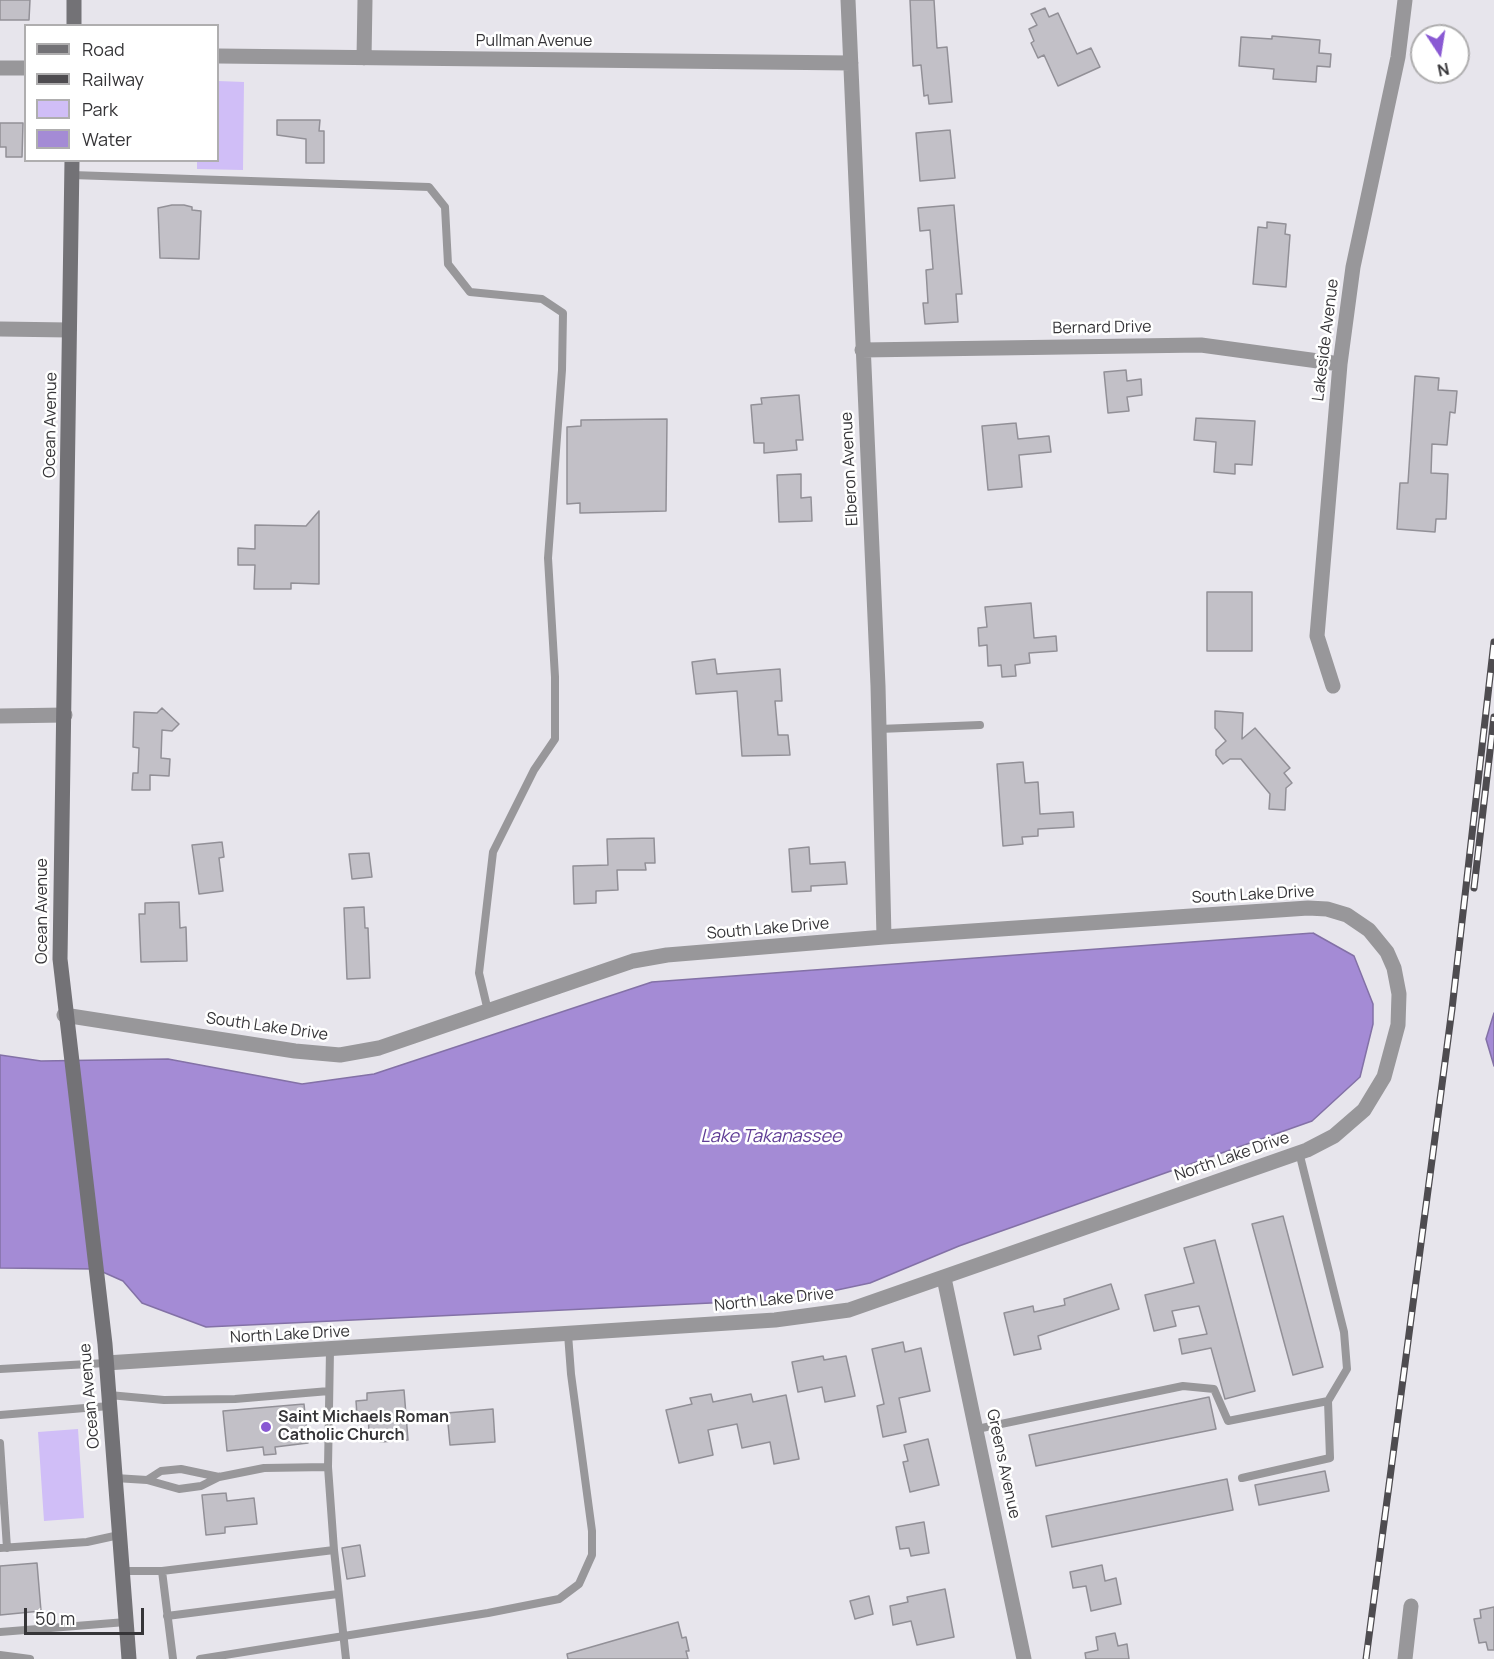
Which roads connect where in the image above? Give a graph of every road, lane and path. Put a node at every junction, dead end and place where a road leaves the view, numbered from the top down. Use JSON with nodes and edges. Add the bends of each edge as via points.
{"nodes":[{"id":1,"x":74,"y":0,"type":"edge"},
{"id":2,"x":365,"y":0,"type":"edge"},
{"id":3,"x":848,"y":0,"type":"edge"},
{"id":4,"x":1405,"y":0,"type":"edge"},
{"id":5,"x":74,"y":24,"type":"edge"},
{"id":6,"x":219,"y":56,"type":"edge"},
{"id":7,"x":364,"y":58,"type":"junction"},
{"id":8,"x":851,"y":63,"type":"junction"},
{"id":9,"x":0,"y":68,"type":"edge"},
{"id":10,"x":24,"y":68,"type":"edge"},
{"id":11,"x":72,"y":168,"type":"edge"},
{"id":12,"x":0,"y":329,"type":"edge"},
{"id":13,"x":69,"y":330,"type":"junction"},
{"id":14,"x":862,"y":350,"type":"junction"},
{"id":15,"x":1340,"y":364,"type":"junction"},
{"id":16,"x":1333,"y":686,"type":"dead end"},
{"id":17,"x":65,"y":715,"type":"junction"},
{"id":18,"x":0,"y":716,"type":"edge"},
{"id":19,"x":980,"y":725,"type":"dead end"},
{"id":20,"x":879,"y":729,"type":"junction"},
{"id":21,"x":884,"y":937,"type":"junction"},
{"id":22,"x":488,"y":1011,"type":"junction"},
{"id":23,"x":64,"y":1015,"type":"junction"},
{"id":24,"x":1395,"y":1039,"type":"joint"},
{"id":25,"x":1299,"y":1152,"type":"junction"},
{"id":26,"x":944,"y":1278,"type":"junction"},
{"id":27,"x":568,"y":1334,"type":"junction"},
{"id":28,"x":330,"y":1350,"type":"junction"},
{"id":29,"x":106,"y":1363,"type":"junction"},
{"id":30,"x":0,"y":1369,"type":"edge"},
{"id":31,"x":329,"y":1391,"type":"junction"},
{"id":32,"x":109,"y":1400,"type":"junction"},
{"id":33,"x":1328,"y":1401,"type":"junction"},
{"id":34,"x":0,"y":1415,"type":"edge"},
{"id":35,"x":977,"y":1429,"type":"junction"},
{"id":36,"x":0,"y":1443,"type":"edge"},
{"id":37,"x":1,"y":1460,"type":"edge"},
{"id":38,"x":327,"y":1467,"type":"junction"},
{"id":39,"x":219,"y":1477,"type":"junction"},
{"id":40,"x":115,"y":1478,"type":"junction"},
{"id":41,"x":1242,"y":1478,"type":"dead end"},
{"id":42,"x":147,"y":1480,"type":"junction"},
{"id":43,"x":2,"y":1505,"type":"edge"},
{"id":44,"x":119,"y":1535,"type":"junction"},
{"id":45,"x":4,"y":1548,"type":"edge"},
{"id":46,"x":334,"y":1550,"type":"junction"},
{"id":47,"x":162,"y":1570,"type":"junction"},
{"id":48,"x":122,"y":1571,"type":"junction"},
{"id":49,"x":338,"y":1594,"type":"junction"},
{"id":50,"x":1411,"y":1606,"type":"dead end"},
{"id":51,"x":167,"y":1616,"type":"junction"},
{"id":52,"x":126,"y":1623,"type":"junction"},
{"id":53,"x":0,"y":1632,"type":"edge"},
{"id":54,"x":343,"y":1638,"type":"junction"},
{"id":55,"x":0,"y":1655,"type":"edge"},
{"id":56,"x":30,"y":1659,"type":"edge"},
{"id":57,"x":129,"y":1659,"type":"edge"},
{"id":58,"x":172,"y":1659,"type":"edge"},
{"id":59,"x":200,"y":1659,"type":"edge"},
{"id":60,"x":346,"y":1659,"type":"edge"},
{"id":61,"x":1024,"y":1659,"type":"edge"},
{"id":62,"x":1405,"y":1659,"type":"edge"}],
"edges":[{"from":1,"to":5,"type":"street"},
{"from":2,"to":7,"type":"street"},
{"from":3,"to":8,"type":"street","name":"Elberon Avenue"},
{"from":4,"to":15,"type":"street","name":"Lakeside Avenue","via":[[1398,57],[1353,267]]},
{"from":6,"to":7,"type":"street","name":"Pullman Avenue"},
{"from":7,"to":8,"type":"street","name":"Pullman Avenue"},
{"from":8,"to":14,"type":"street","name":"Elberon Avenue"},
{"from":9,"to":10,"type":"street"},
{"from":11,"to":13,"type":"street","name":"Ocean Avenue"},
{"from":11,"to":22,"type":"lane","via":[[429,187],[445,207],[448,264],[470,292],[543,299],[563,313],[548,558],[555,739],[534,770],[493,852],[480,974]]},
{"from":12,"to":13,"type":"street"},
{"from":13,"to":17,"type":"street","name":"Ocean Avenue"},
{"from":14,"to":15,"type":"street","name":"Bernard Drive","via":[[1201,345]]},
{"from":14,"to":20,"type":"street","name":"Elberon Avenue"},
{"from":15,"to":16,"type":"street","name":"Lakeside Avenue","via":[[1317,636]]},
{"from":17,"to":18,"type":"street"},
{"from":17,"to":23,"type":"street","name":"Ocean Avenue","via":[[60,959]]},
{"from":19,"to":20,"type":"lane"},
{"from":20,"to":21,"type":"street","name":"Elberon Avenue"},
{"from":21,"to":22,"type":"street","name":"South Lake Drive","via":[[633,961]]},
{"from":21,"to":24,"type":"street","name":"South Lake Drive","via":[[1328,909],[1354,918],[1370,930],[1387,952],[1399,994]]},
{"from":22,"to":23,"type":"street","name":"South Lake Drive","via":[[380,1048],[340,1055]]},
{"from":23,"to":29,"type":"street","name":"Ocean Avenue"},
{"from":24,"to":25,"type":"street","name":"North Lake Drive","via":[[1384,1077],[1364,1110],[1334,1136]]},
{"from":25,"to":26,"type":"street","name":"North Lake Drive"},
{"from":25,"to":33,"type":"lane","via":[[1344,1332],[1347,1369]]},
{"from":26,"to":27,"type":"street","name":"North Lake Drive","via":[[827,1315]]},
{"from":26,"to":35,"type":"street","name":"Greens Avenue"},
{"from":27,"to":28,"type":"street","name":"North Lake Drive"},
{"from":27,"to":54,"type":"lane","via":[[592,1531],[592,1555],[579,1584],[559,1599]]},
{"from":28,"to":29,"type":"street","name":"North Lake Drive"},
{"from":28,"to":31,"type":"lane"},
{"from":29,"to":30,"type":"lane"},
{"from":29,"to":32,"type":"street","name":"Ocean Avenue"},
{"from":31,"to":32,"type":"lane","via":[[236,1399]]},
{"from":31,"to":38,"type":"lane"},
{"from":32,"to":34,"type":"lane"},
{"from":32,"to":40,"type":"street","name":"Ocean Avenue"},
{"from":33,"to":35,"type":"lane","via":[[1228,1421],[1214,1389],[1183,1386]]},
{"from":33,"to":41,"type":"lane","via":[[1330,1458]]},
{"from":35,"to":61,"type":"street","name":"Greens Avenue"},
{"from":36,"to":37,"type":"lane"},
{"from":37,"to":43,"type":"lane"},
{"from":38,"to":39,"type":"lane","via":[[264,1468]]},
{"from":38,"to":46,"type":"lane"},
{"from":39,"to":42,"type":"lane","via":[[181,1469],[161,1471]]},
{"from":39,"to":42,"type":"lane","via":[[179,1490]]},
{"from":40,"to":42,"type":"lane"},
{"from":40,"to":44,"type":"street","name":"Ocean Avenue"},
{"from":43,"to":45,"type":"lane"},
{"from":44,"to":45,"type":"lane","via":[[87,1542]]},
{"from":44,"to":48,"type":"street","name":"Ocean Avenue"},
{"from":46,"to":47,"type":"lane"},
{"from":46,"to":49,"type":"lane"},
{"from":47,"to":48,"type":"lane"},
{"from":47,"to":51,"type":"lane"},
{"from":48,"to":52,"type":"street","name":"Ocean Avenue"},
{"from":49,"to":51,"type":"lane"},
{"from":49,"to":54,"type":"lane"},
{"from":50,"to":62,"type":"street"},
{"from":51,"to":58,"type":"lane"},
{"from":52,"to":53,"type":"lane"},
{"from":52,"to":57,"type":"street","name":"Ocean Avenue"},
{"from":54,"to":59,"type":"lane"},
{"from":54,"to":60,"type":"lane"},
{"from":55,"to":56,"type":"lane"}]}
